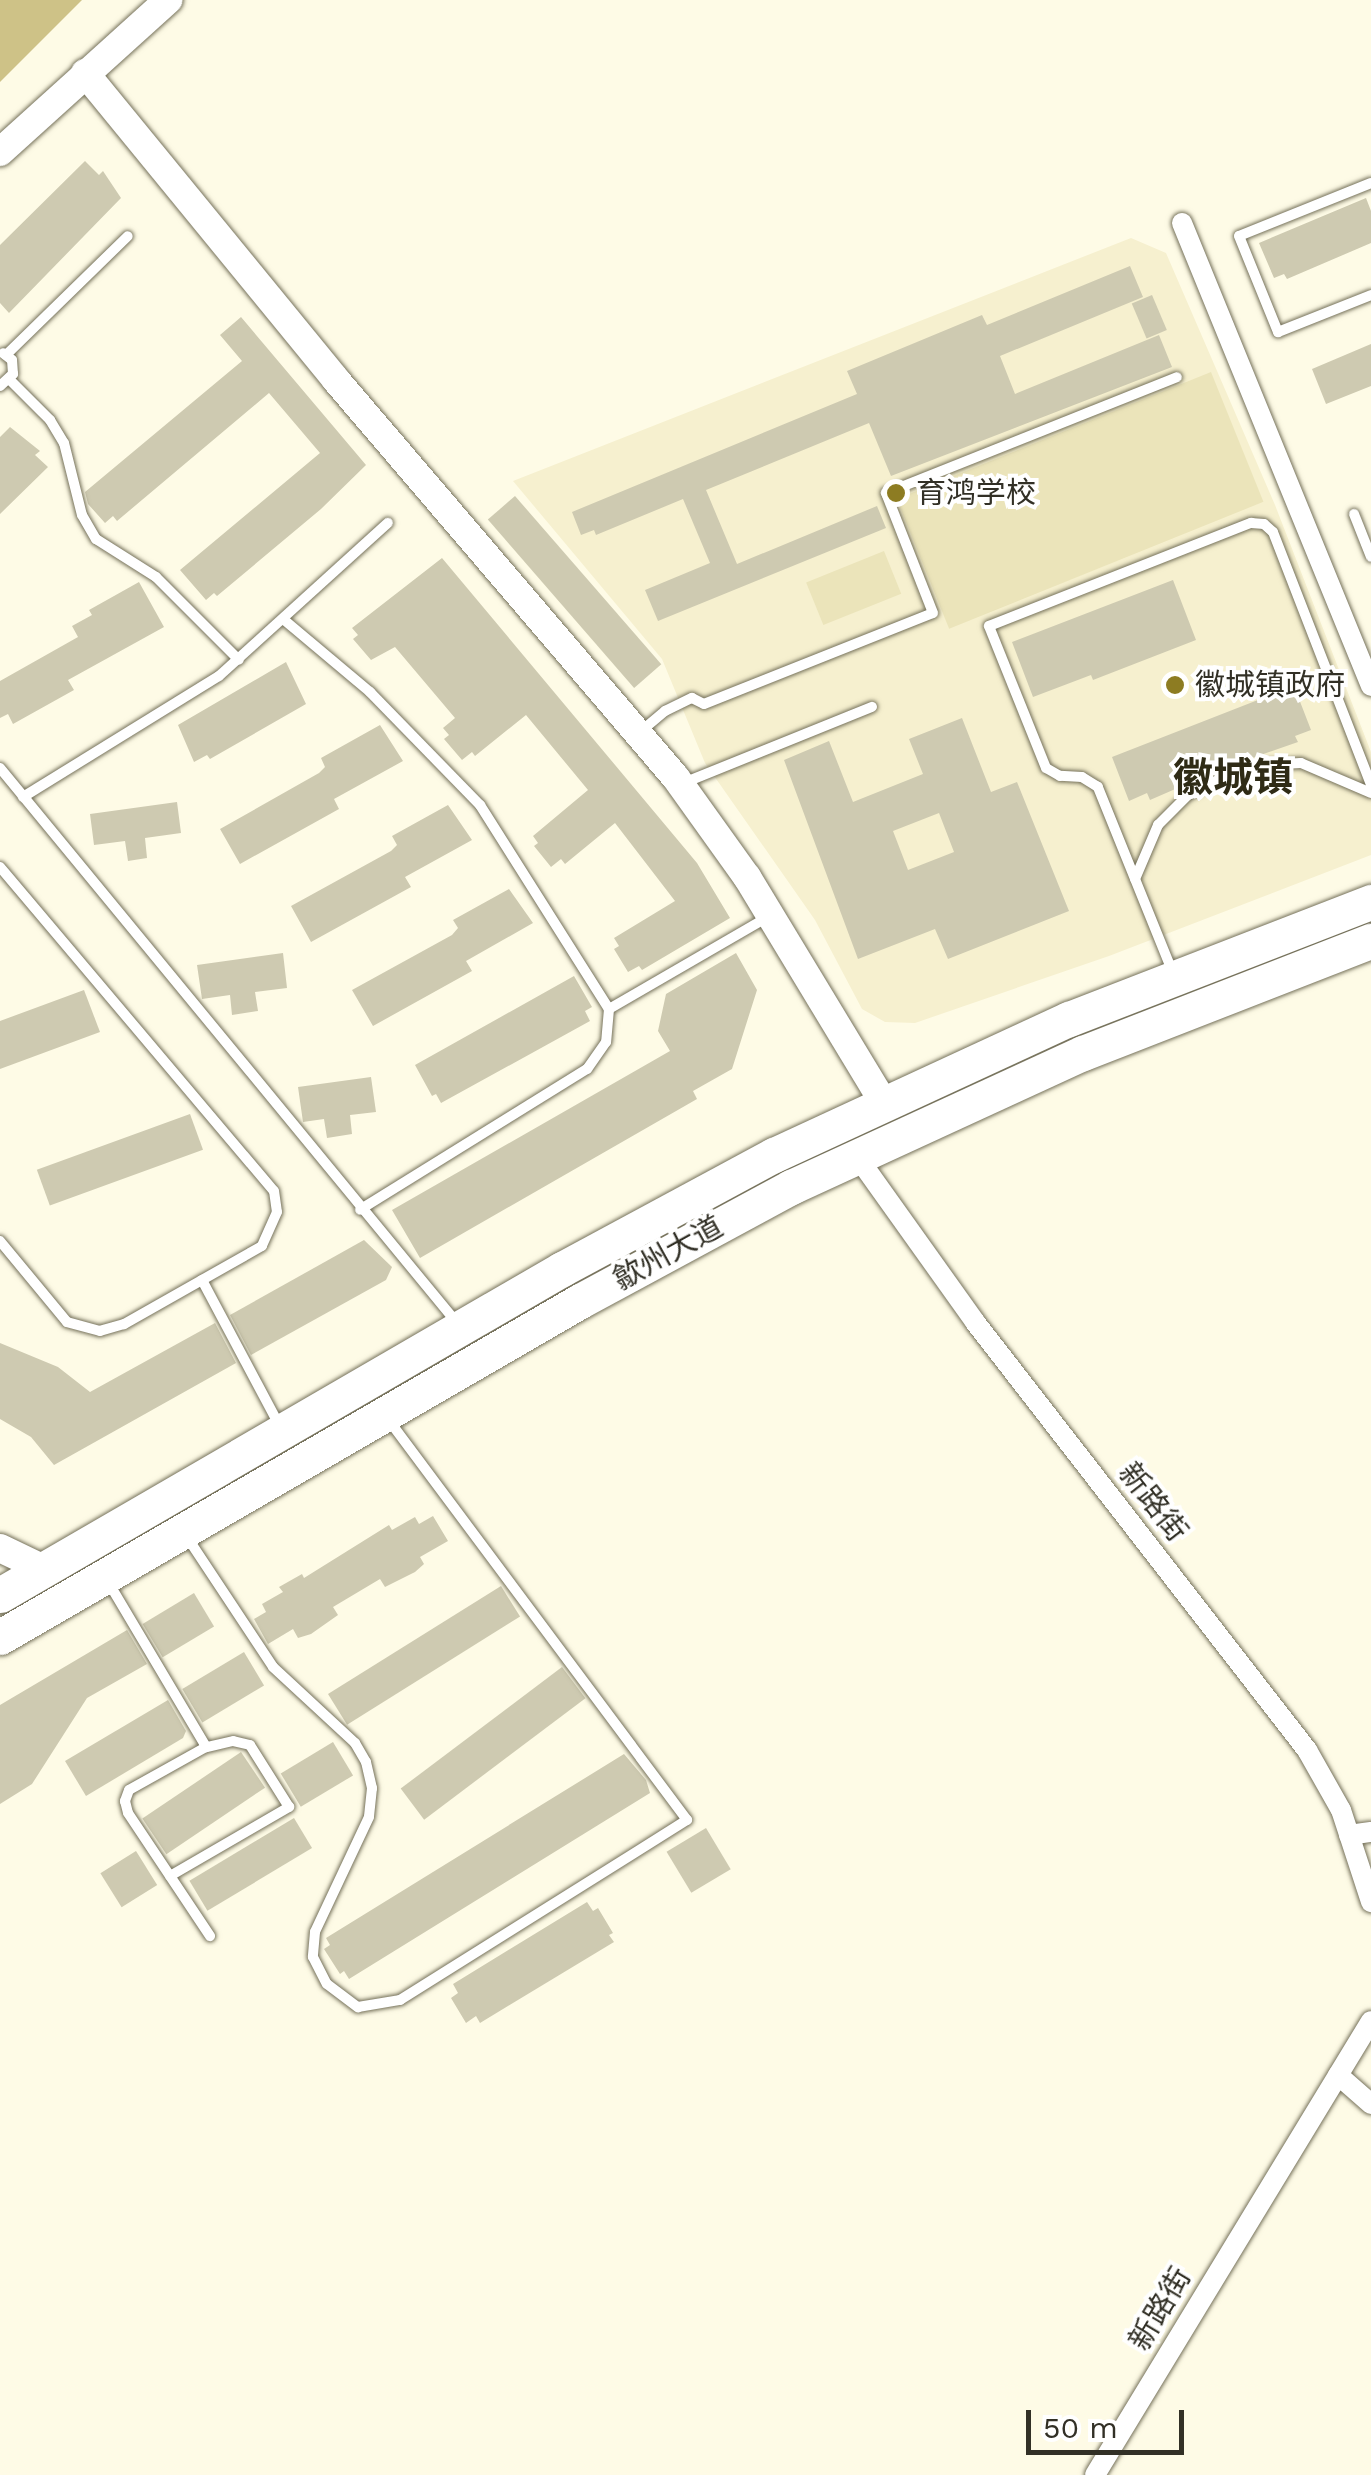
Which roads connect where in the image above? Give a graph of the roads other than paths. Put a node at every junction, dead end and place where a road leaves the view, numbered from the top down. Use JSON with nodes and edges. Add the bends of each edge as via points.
{"nodes":[{"id":1,"x":168,"y":0,"type":"edge"},
{"id":2,"x":84,"y":73,"type":"junction"},
{"id":3,"x":0,"y":152,"type":"edge"},
{"id":4,"x":1371,"y":184,"type":"edge"},
{"id":5,"x":1182,"y":223,"type":"dead end"},
{"id":6,"x":128,"y":236,"type":"dead end"},
{"id":7,"x":1371,"y":295,"type":"edge"},
{"id":8,"x":3,"y":354,"type":"edge"},
{"id":9,"x":1177,"y":377,"type":"dead end"},
{"id":10,"x":5,"y":383,"type":"edge"},
{"id":11,"x":1354,"y":514,"type":"dead end"},
{"id":12,"x":388,"y":522,"type":"dead end"},
{"id":13,"x":1371,"y":557,"type":"edge"},
{"id":14,"x":283,"y":619,"type":"junction"},
{"id":15,"x":239,"y":660,"type":"junction"},
{"id":16,"x":1371,"y":686,"type":"edge"},
{"id":17,"x":872,"y":707,"type":"dead end"},
{"id":18,"x":638,"y":734,"type":"junction"},
{"id":19,"x":0,"y":768,"type":"edge"},
{"id":20,"x":680,"y":784,"type":"junction"},
{"id":21,"x":1371,"y":784,"type":"edge"},
{"id":22,"x":1371,"y":792,"type":"edge"},
{"id":23,"x":24,"y":797,"type":"junction"},
{"id":24,"x":0,"y":867,"type":"edge"},
{"id":25,"x":1135,"y":880,"type":"junction"},
{"id":26,"x":1371,"y":902,"type":"edge"},
{"id":27,"x":771,"y":915,"type":"junction"},
{"id":28,"x":1371,"y":941,"type":"edge"},
{"id":29,"x":1174,"y":977,"type":"junction"},
{"id":30,"x":609,"y":1010,"type":"junction"},
{"id":31,"x":882,"y":1102,"type":"junction"},
{"id":32,"x":856,"y":1155,"type":"junction"},
{"id":33,"x":360,"y":1210,"type":"junction"},
{"id":34,"x":0,"y":1240,"type":"edge"},
{"id":35,"x":202,"y":1280,"type":"junction"},
{"id":36,"x":461,"y":1328,"type":"junction"},
{"id":37,"x":385,"y":1414,"type":"junction"},
{"id":38,"x":282,"y":1431,"type":"junction"},
{"id":39,"x":183,"y":1531,"type":"junction"},
{"id":40,"x":0,"y":1548,"type":"edge"},
{"id":41,"x":44,"y":1569,"type":"junction"},
{"id":42,"x":105,"y":1576,"type":"junction"},
{"id":43,"x":0,"y":1595,"type":"edge"},
{"id":44,"x":0,"y":1637,"type":"edge"},
{"id":45,"x":206,"y":1747,"type":"junction"},
{"id":46,"x":1371,"y":1832,"type":"edge"},
{"id":47,"x":1348,"y":1835,"type":"junction"},
{"id":48,"x":170,"y":1876,"type":"junction"},
{"id":49,"x":1371,"y":1902,"type":"edge"},
{"id":50,"x":210,"y":1936,"type":"dead end"},
{"id":51,"x":1371,"y":2021,"type":"edge"},
{"id":52,"x":1338,"y":2075,"type":"junction"},
{"id":53,"x":1371,"y":2104,"type":"edge"},
{"id":54,"x":1095,"y":2475,"type":"edge"}],
"edges":[{"from":1,"to":2,"type":"street"},
{"from":2,"to":3,"type":"street"},
{"from":2,"to":18,"type":"street"},
{"from":4,"to":7,"type":"lane","via":[[1239,236],[1278,332]]},
{"from":5,"to":16,"type":"street"},
{"from":6,"to":8,"type":"lane"},
{"from":8,"to":10,"type":"lane","via":[[14,366]]},
{"from":9,"to":18,"type":"lane","via":[[886,492],[933,613],[704,704],[692,698]]},
{"from":10,"to":15,"type":"lane","via":[[50,420],[64,443],[82,516],[96,538],[156,576]]},
{"from":11,"to":13,"type":"lane"},
{"from":12,"to":14,"type":"lane"},
{"from":14,"to":15,"type":"lane"},
{"from":14,"to":30,"type":"lane","via":[[370,692],[480,805]]},
{"from":15,"to":23,"type":"lane","via":[[169,711]]},
{"from":17,"to":20,"type":"lane"},
{"from":18,"to":20,"type":"street"},
{"from":19,"to":23,"type":"lane"},
{"from":20,"to":27,"type":"street"},
{"from":21,"to":25,"type":"lane","via":[[1274,532],[1264,524],[1251,523],[989,626],[1046,768],[1098,787]]},
{"from":22,"to":25,"type":"lane","via":[[1300,762],[1228,775],[1188,795],[1158,826]]},
{"from":23,"to":33,"type":"lane"},
{"from":24,"to":35,"type":"lane","via":[[274,1192],[278,1212],[268,1239]]},
{"from":25,"to":29,"type":"lane"},
{"from":26,"to":29,"type":"highway","name":"歙州大道"},
{"from":27,"to":30,"type":"lane"},
{"from":27,"to":31,"type":"street"},
{"from":28,"to":32,"type":"highway","name":"歙州大道","via":[[1083,1053]]},
{"from":29,"to":31,"type":"highway","name":"歙州大道"},
{"from":30,"to":33,"type":"lane","via":[[606,1042],[586,1069]]},
{"from":31,"to":36,"type":"highway","name":"歙州大道","via":[[667,1210]]},
{"from":32,"to":37,"type":"highway","name":"歙州大道","via":[[685,1242]]},
{"from":32,"to":47,"type":"street","name":"新路街","via":[[975,1322],[1307,1750]]},
{"from":33,"to":36,"type":"lane"},
{"from":34,"to":35,"type":"lane","via":[[67,1322],[87,1330],[124,1324]]},
{"from":35,"to":38,"type":"lane"},
{"from":36,"to":38,"type":"highway","name":"歙州大道"},
{"from":37,"to":39,"type":"highway","name":"歙州大道"},
{"from":37,"to":39,"type":"lane","via":[[687,1820],[400,2000],[358,2007],[327,1984],[314,1957],[315,1932],[369,1817],[366,1762],[264,1656]]},
{"from":38,"to":41,"type":"highway","name":"歙州大道"},
{"from":39,"to":42,"type":"highway","name":"歙州大道"},
{"from":40,"to":41,"type":"street"},
{"from":41,"to":43,"type":"highway","name":"歙州大道"},
{"from":42,"to":44,"type":"highway","name":"歙州大道"},
{"from":42,"to":45,"type":"lane"},
{"from":45,"to":48,"type":"lane","via":[[126,1795],[128,1813]]},
{"from":45,"to":48,"type":"lane","via":[[250,1745],[289,1808]]},
{"from":46,"to":47,"type":"street"},
{"from":47,"to":49,"type":"street","name":"新路街"},
{"from":48,"to":50,"type":"lane"},
{"from":51,"to":52,"type":"street","name":"新路街"},
{"from":52,"to":53,"type":"street"},
{"from":52,"to":54,"type":"street","name":"新路街"}]}
